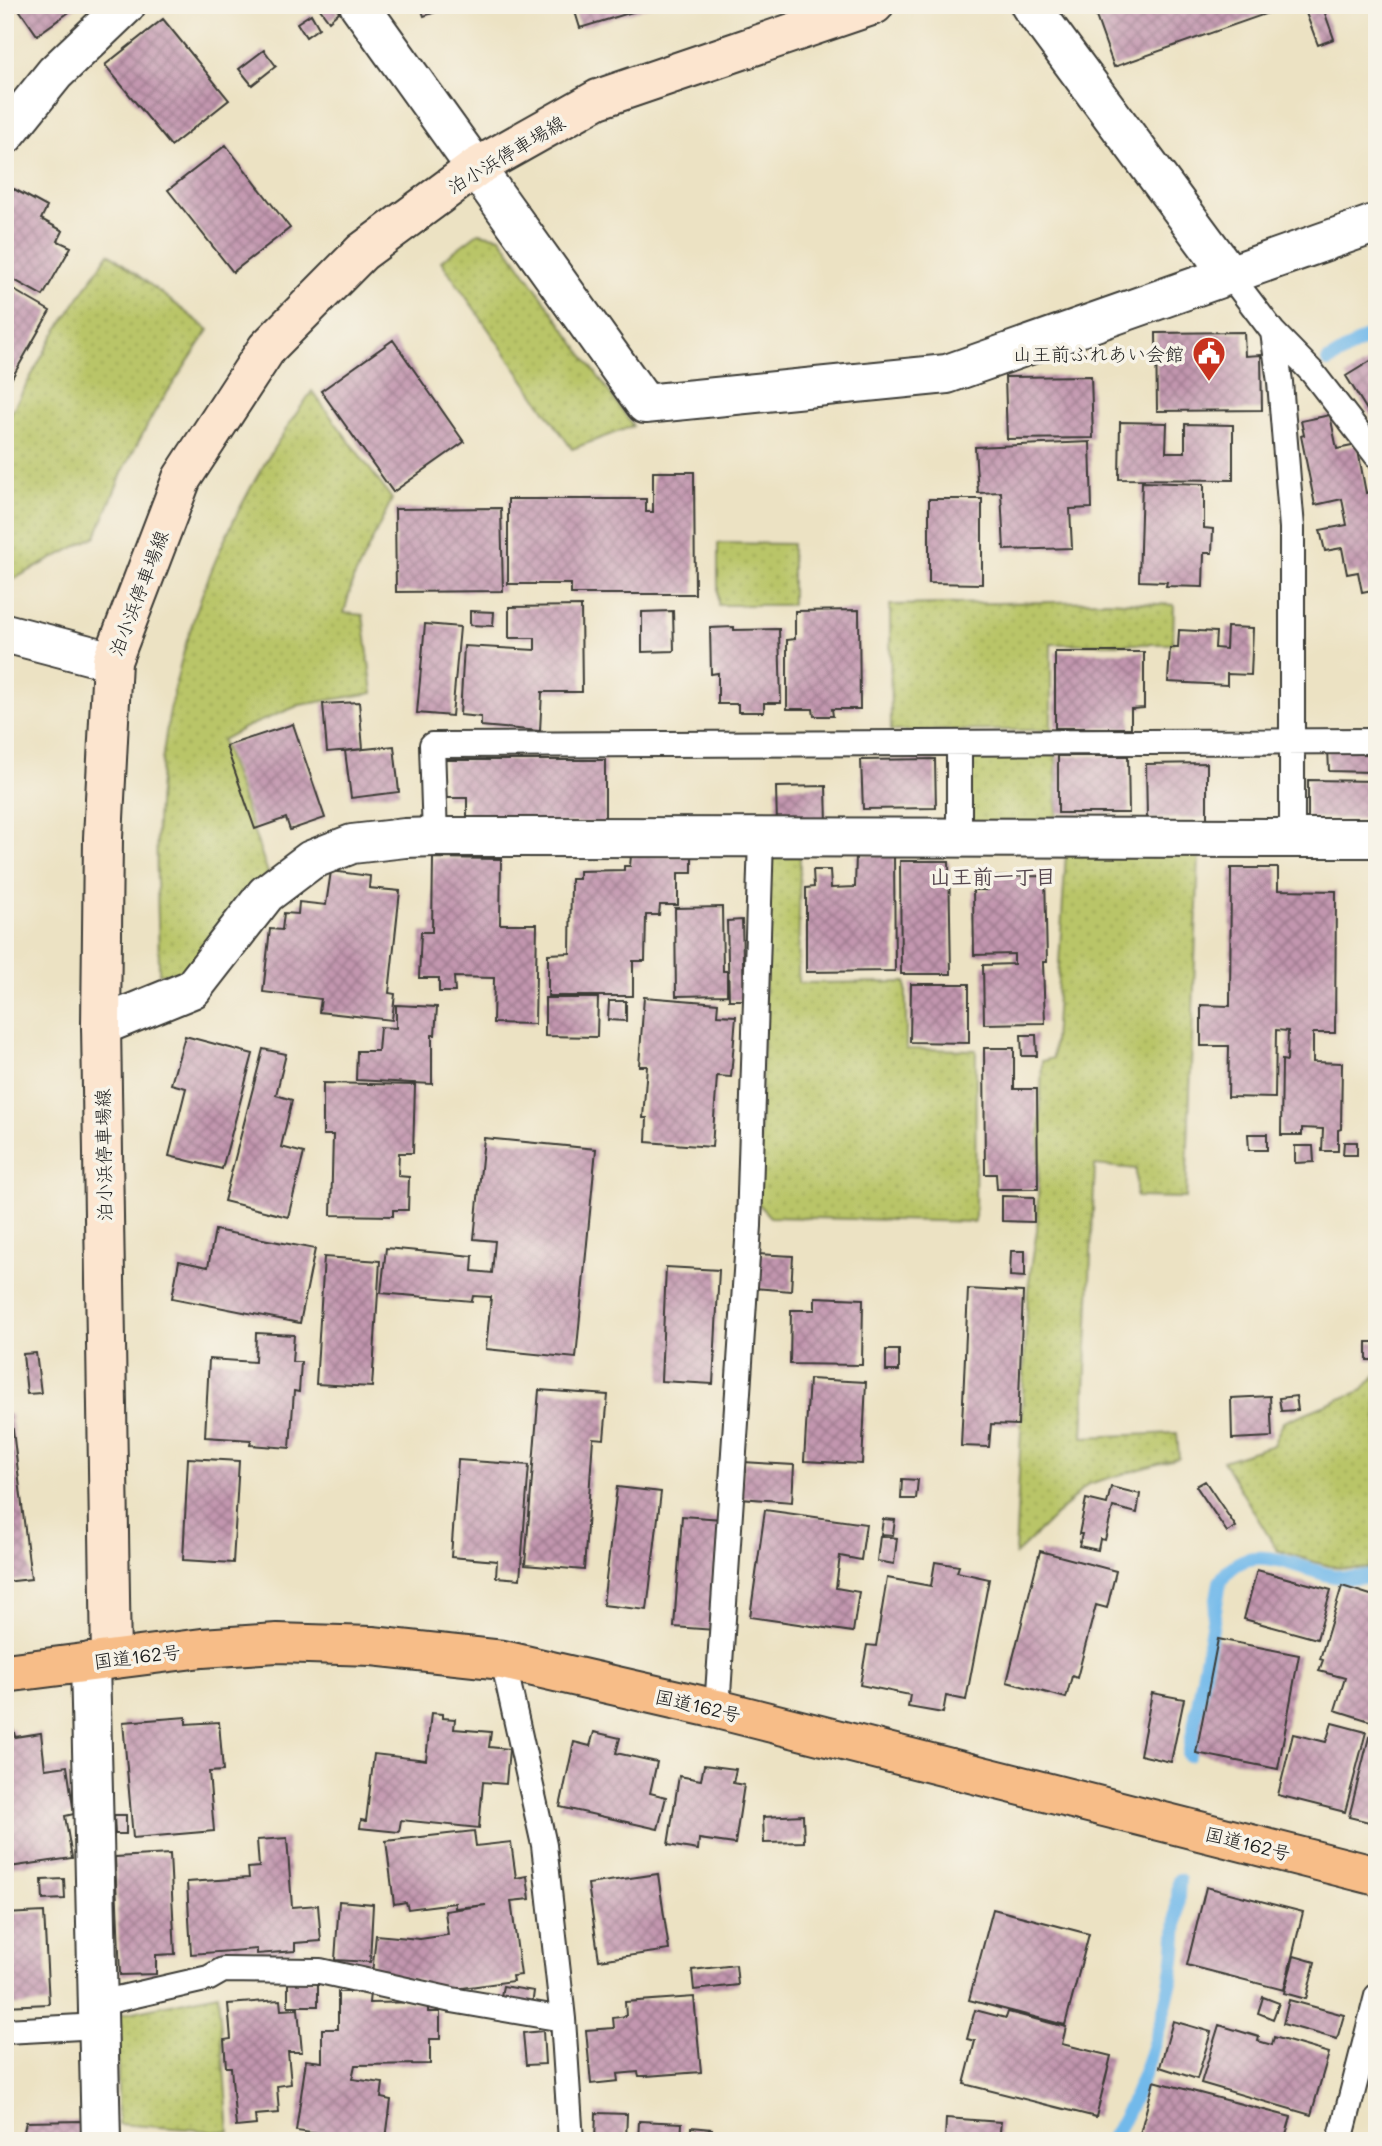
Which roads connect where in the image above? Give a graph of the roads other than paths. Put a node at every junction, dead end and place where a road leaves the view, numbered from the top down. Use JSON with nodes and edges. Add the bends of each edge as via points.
{"nodes":[{"id":1,"x":127,"y":5,"type":"edge"},
{"id":2,"x":359,"y":5,"type":"edge"},
{"id":3,"x":874,"y":5,"type":"edge"},
{"id":4,"x":1030,"y":5,"type":"edge"},
{"id":5,"x":5,"y":135,"type":"edge"},
{"id":6,"x":477,"y":167,"type":"junction"},
{"id":7,"x":1377,"y":223,"type":"edge"},
{"id":8,"x":1229,"y":274,"type":"junction"},
{"id":9,"x":1273,"y":332,"type":"junction"},
{"id":10,"x":1377,"y":456,"type":"edge"},
{"id":11,"x":5,"y":633,"type":"edge"},
{"id":12,"x":112,"y":661,"type":"junction"},
{"id":13,"x":1292,"y":741,"type":"junction"},
{"id":14,"x":1377,"y":741,"type":"edge"},
{"id":15,"x":958,"y":743,"type":"junction"},
{"id":16,"x":435,"y":837,"type":"junction"},
{"id":17,"x":761,"y":838,"type":"junction"},
{"id":18,"x":959,"y":838,"type":"junction"},
{"id":19,"x":1293,"y":838,"type":"junction"},
{"id":20,"x":1377,"y":838,"type":"edge"},
{"id":21,"x":102,"y":1026,"type":"junction"},
{"id":22,"x":503,"y":1660,"type":"junction"},
{"id":23,"x":100,"y":1661,"type":"junction"},
{"id":24,"x":5,"y":1673,"type":"edge"},
{"id":25,"x":717,"y":1709,"type":"junction"},
{"id":26,"x":1377,"y":1876,"type":"edge"},
{"id":27,"x":1377,"y":1996,"type":"edge"},
{"id":28,"x":100,"y":2014,"type":"junction"},
{"id":29,"x":563,"y":2018,"type":"junction"},
{"id":30,"x":5,"y":2031,"type":"edge"},
{"id":31,"x":101,"y":2141,"type":"edge"},
{"id":32,"x":571,"y":2141,"type":"edge"},
{"id":33,"x":1340,"y":2141,"type":"edge"}],
"edges":[{"from":1,"to":5,"type":"street","via":[[55,73]]},
{"from":2,"to":6,"type":"street"},
{"from":3,"to":6,"type":"main road","name":"泊小浜停車場線","via":[[598,99]]},
{"from":4,"to":8,"type":"street"},
{"from":6,"to":8,"type":"street","via":[[645,404],[947,374]]},
{"from":6,"to":12,"type":"main road","name":"泊小浜停車場線","via":[[362,252],[267,348],[182,478]]},
{"from":7,"to":8,"type":"street"},
{"from":8,"to":9,"type":"lane"},
{"from":9,"to":10,"type":"lane","via":[[1312,372]]},
{"from":9,"to":13,"type":"lane","via":[[1293,528]]},
{"from":11,"to":12,"type":"street"},
{"from":12,"to":21,"type":"main road","name":"泊小浜停車場線","via":[[103,838]]},
{"from":13,"to":14,"type":"lane"},
{"from":13,"to":15,"type":"lane"},
{"from":13,"to":19,"type":"lane"},
{"from":15,"to":16,"type":"lane","via":[[432,745]]},
{"from":15,"to":18,"type":"lane"},
{"from":16,"to":17,"type":"street"},
{"from":16,"to":21,"type":"street","via":[[352,844],[311,860],[266,894],[192,989]]},
{"from":17,"to":18,"type":"street"},
{"from":17,"to":25,"type":"lane","via":[[749,1226]]},
{"from":18,"to":19,"type":"street"},
{"from":19,"to":20,"type":"street"},
{"from":21,"to":23,"type":"main road","name":"泊小浜停車場線"},
{"from":22,"to":23,"type":"highway","name":"国道162号","via":[[372,1646],[277,1643]]},
{"from":22,"to":25,"type":"highway","name":"国道162号"},
{"from":22,"to":29,"type":"lane","via":[[544,1845]]},
{"from":23,"to":24,"type":"highway","name":"国道162号"},
{"from":23,"to":28,"type":"street"},
{"from":25,"to":26,"type":"highway","name":"国道162号"},
{"from":27,"to":33,"type":"lane"},
{"from":28,"to":29,"type":"lane","via":[[223,1970],[320,1971]]},
{"from":28,"to":30,"type":"lane"},
{"from":28,"to":31,"type":"street"},
{"from":29,"to":32,"type":"lane"}]}
